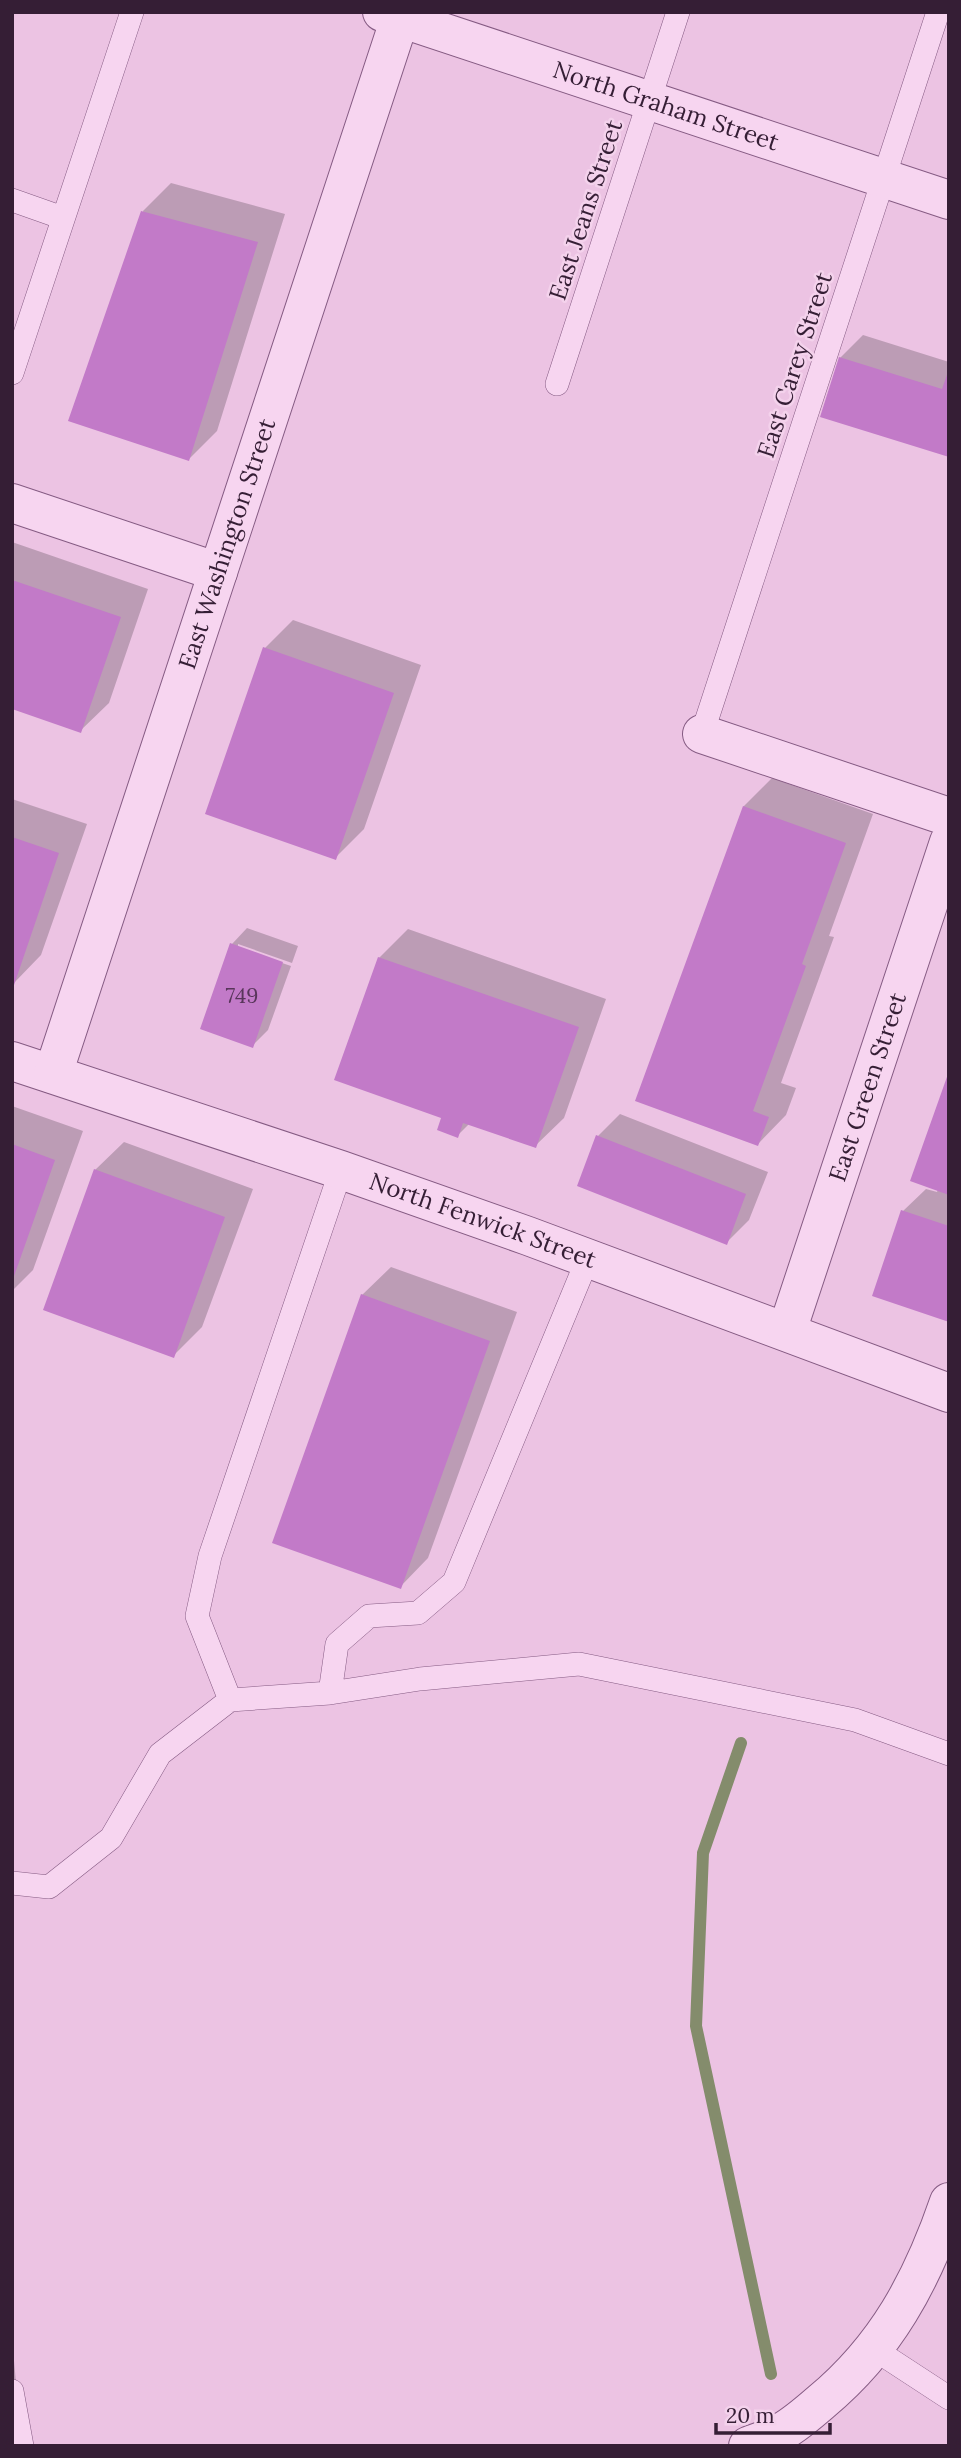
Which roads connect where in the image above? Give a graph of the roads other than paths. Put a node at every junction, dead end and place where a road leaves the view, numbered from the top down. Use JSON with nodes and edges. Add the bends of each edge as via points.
{"nodes":[{"id":1,"x":132,"y":12,"type":"edge"},
{"id":2,"x":678,"y":12,"type":"edge"},
{"id":3,"x":938,"y":12,"type":"edge"},
{"id":4,"x":395,"y":14,"type":"edge"},
{"id":5,"x":649,"y":102,"type":"junction"},
{"id":6,"x":884,"y":179,"type":"junction"},
{"id":7,"x":12,"y":200,"type":"edge"},
{"id":8,"x":949,"y":200,"type":"edge"},
{"id":9,"x":63,"y":218,"type":"junction"},
{"id":10,"x":12,"y":373,"type":"edge"},
{"id":11,"x":556,"y":384,"type":"dead end"},
{"id":12,"x":12,"y":503,"type":"edge"},
{"id":13,"x":218,"y":572,"type":"junction"},
{"id":14,"x":702,"y":734,"type":"joint"},
{"id":15,"x":949,"y":817,"type":"edge"},
{"id":16,"x":949,"y":842,"type":"edge"},
{"id":17,"x":12,"y":1061,"type":"edge"},
{"id":18,"x":53,"y":1074,"type":"junction"},
{"id":19,"x":341,"y":1170,"type":"junction"},
{"id":20,"x":588,"y":1258,"type":"junction"},
{"id":21,"x":787,"y":1331,"type":"junction"},
{"id":22,"x":949,"y":1393,"type":"edge"},
{"id":23,"x":330,"y":1693,"type":"junction"},
{"id":24,"x":230,"y":1700,"type":"junction"},
{"id":25,"x":949,"y":1754,"type":"edge"},
{"id":26,"x":12,"y":1883,"type":"edge"},
{"id":27,"x":949,"y":2202,"type":"edge"},
{"id":28,"x":874,"y":2349,"type":"junction"},
{"id":29,"x":12,"y":2392,"type":"edge"},
{"id":30,"x":949,"y":2398,"type":"edge"},
{"id":31,"x":22,"y":2446,"type":"edge"},
{"id":32,"x":748,"y":2446,"type":"edge"}],
"edges":[{"from":1,"to":9,"type":"lane"},
{"from":2,"to":5,"type":"lane","name":"East Jeans Street"},
{"from":3,"to":6,"type":"lane","name":"East Carey Street"},
{"from":4,"to":5,"type":"street","name":"North Graham Street"},
{"from":4,"to":13,"type":"street","name":"East Washington Street"},
{"from":5,"to":6,"type":"street","name":"North Graham Street"},
{"from":5,"to":11,"type":"lane","name":"East Jeans Street"},
{"from":6,"to":8,"type":"street","name":"North Graham Street"},
{"from":6,"to":14,"type":"lane","name":"East Carey Street"},
{"from":7,"to":9,"type":"lane"},
{"from":9,"to":10,"type":"lane"},
{"from":12,"to":13,"type":"street"},
{"from":13,"to":18,"type":"street","name":"East Washington Street"},
{"from":14,"to":15,"type":"street"},
{"from":16,"to":21,"type":"street","name":"East Green Street"},
{"from":17,"to":18,"type":"street","name":"North Fenwick Street"},
{"from":18,"to":19,"type":"street","name":"North Fenwick Street"},
{"from":19,"to":20,"type":"street","name":"North Fenwick Street"},
{"from":19,"to":24,"type":"lane","via":[[210,1556],[197,1616]]},
{"from":20,"to":21,"type":"street","name":"North Fenwick Street"},
{"from":20,"to":23,"type":"lane","via":[[454,1582],[418,1613],[369,1616],[337,1644]]},
{"from":21,"to":22,"type":"street","name":"North Fenwick Street"},
{"from":23,"to":24,"type":"lane"},
{"from":23,"to":25,"type":"lane","via":[[579,1664],[855,1720]]},
{"from":24,"to":26,"type":"lane","via":[[160,1754],[111,1838],[49,1887]]},
{"from":27,"to":28,"type":"street","via":[[911,2295]]},
{"from":28,"to":30,"type":"lane"},
{"from":28,"to":32,"type":"street","via":[[800,2420]]},
{"from":29,"to":31,"type":"lane"}]}
